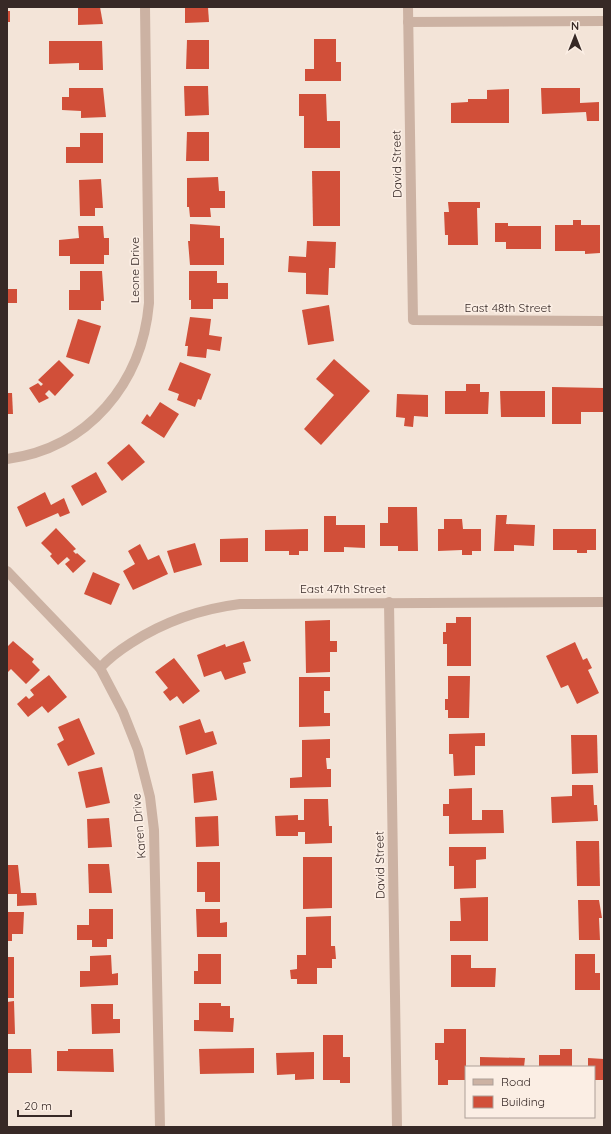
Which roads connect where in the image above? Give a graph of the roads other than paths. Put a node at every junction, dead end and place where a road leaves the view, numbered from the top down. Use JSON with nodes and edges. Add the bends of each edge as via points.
{"nodes":[{"id":1,"x":145,"y":7,"type":"edge"},
{"id":2,"x":408,"y":7,"type":"edge"},
{"id":3,"x":604,"y":21,"type":"edge"},
{"id":4,"x":408,"y":22,"type":"junction"},
{"id":5,"x":412,"y":320,"type":"joint"},
{"id":6,"x":604,"y":321,"type":"edge"},
{"id":7,"x":7,"y":459,"type":"edge"},
{"id":8,"x":7,"y":572,"type":"edge"},
{"id":9,"x":389,"y":602,"type":"junction"},
{"id":10,"x":604,"y":602,"type":"edge"},
{"id":11,"x":100,"y":668,"type":"junction"},
{"id":12,"x":160,"y":1127,"type":"edge"},
{"id":13,"x":397,"y":1127,"type":"edge"}],
"edges":[{"from":1,"to":7,"type":"street","name":"Leone Drive","via":[[149,303],[142,344],[122,388],[85,427],[41,452]]},
{"from":2,"to":4,"type":"street","name":"David Street"},
{"from":3,"to":4,"type":"street"},
{"from":4,"to":5,"type":"street","name":"David Street"},
{"from":5,"to":6,"type":"street","name":"East 48th Street"},
{"from":8,"to":11,"type":"street","name":"Karen Drive"},
{"from":9,"to":10,"type":"street","name":"East 47th Street"},
{"from":9,"to":11,"type":"street","name":"East 47th Street","via":[[256,602],[215,607],[175,619],[153,630],[124,647]]},
{"from":9,"to":13,"type":"street","name":"David Street"},
{"from":11,"to":12,"type":"street","name":"Karen Drive","via":[[131,730],[152,805]]}]}
